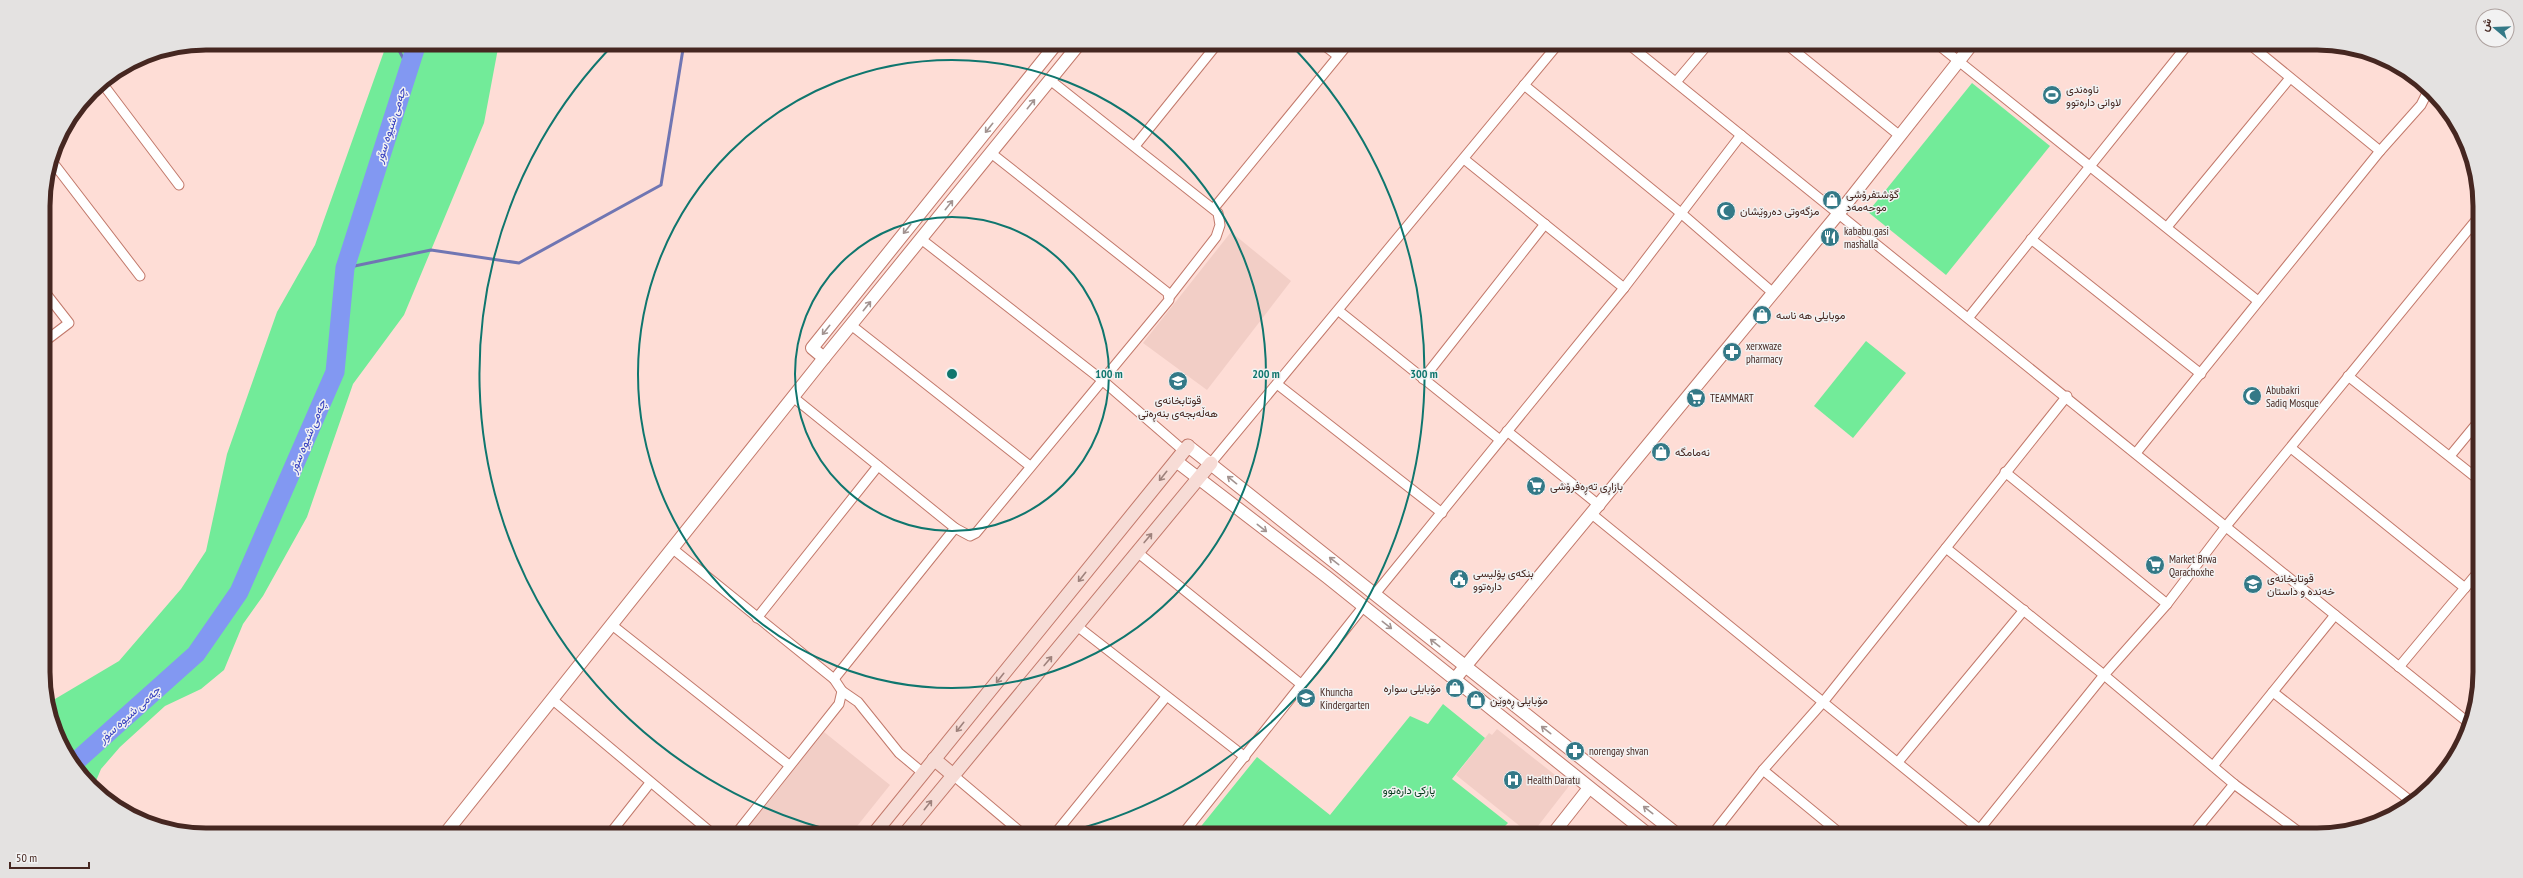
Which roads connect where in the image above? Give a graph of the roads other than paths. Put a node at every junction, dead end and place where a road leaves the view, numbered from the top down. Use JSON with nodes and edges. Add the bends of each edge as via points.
{"nodes":[{"id":1,"x":1051,"y":50,"type":"edge"},
{"id":2,"x":1074,"y":50,"type":"edge"},
{"id":3,"x":1212,"y":50,"type":"edge"},
{"id":4,"x":1330,"y":50,"type":"edge"},
{"id":5,"x":1343,"y":50,"type":"edge"},
{"id":6,"x":1553,"y":50,"type":"edge"},
{"id":7,"x":1636,"y":50,"type":"edge"},
{"id":8,"x":1703,"y":50,"type":"edge"},
{"id":9,"x":1794,"y":50,"type":"edge"},
{"id":10,"x":1944,"y":50,"type":"edge"},
{"id":11,"x":1967,"y":50,"type":"edge"},
{"id":12,"x":2182,"y":50,"type":"edge"},
{"id":13,"x":2256,"y":50,"type":"edge"},
{"id":14,"x":1338,"y":56,"type":"junction"},
{"id":15,"x":1958,"y":62,"type":"junction"},
{"id":16,"x":2290,"y":78,"type":"junction"},
{"id":17,"x":1050,"y":80,"type":"junction"},
{"id":18,"x":1676,"y":82,"type":"junction"},
{"id":19,"x":1524,"y":85,"type":"junction"},
{"id":20,"x":105,"y":87,"type":"edge"},
{"id":21,"x":2426,"y":95,"type":"edge"},
{"id":22,"x":1741,"y":135,"type":"junction"},
{"id":23,"x":1900,"y":136,"type":"junction"},
{"id":24,"x":1135,"y":146,"type":"junction"},
{"id":25,"x":2380,"y":151,"type":"junction"},
{"id":26,"x":991,"y":153,"type":"junction"},
{"id":27,"x":1464,"y":160,"type":"junction"},
{"id":28,"x":55,"y":164,"type":"edge"},
{"id":29,"x":2090,"y":167,"type":"junction"},
{"id":30,"x":179,"y":185,"type":"dead end"},
{"id":31,"x":1214,"y":208,"type":"junction"},
{"id":32,"x":1839,"y":213,"type":"junction"},
{"id":33,"x":1682,"y":214,"type":"junction"},
{"id":34,"x":1545,"y":224,"type":"junction"},
{"id":35,"x":2473,"y":226,"type":"edge"},
{"id":36,"x":2167,"y":227,"type":"junction"},
{"id":37,"x":921,"y":239,"type":"junction"},
{"id":38,"x":2031,"y":239,"type":"junction"},
{"id":39,"x":140,"y":276,"type":"dead end"},
{"id":40,"x":1624,"y":288,"type":"junction"},
{"id":41,"x":1772,"y":292,"type":"junction"},
{"id":42,"x":1170,"y":296,"type":"junction"},
{"id":43,"x":50,"y":299,"type":"edge"},
{"id":44,"x":2258,"y":301,"type":"junction"},
{"id":45,"x":1339,"y":311,"type":"junction"},
{"id":46,"x":1968,"y":317,"type":"junction"},
{"id":47,"x":852,"y":325,"type":"junction"},
{"id":48,"x":50,"y":337,"type":"edge"},
{"id":49,"x":824,"y":358,"type":"junction"},
{"id":50,"x":2201,"y":374,"type":"junction"},
{"id":51,"x":2348,"y":376,"type":"junction"},
{"id":52,"x":1423,"y":379,"type":"junction"},
{"id":53,"x":1102,"y":380,"type":"junction"},
{"id":54,"x":1277,"y":384,"type":"junction"},
{"id":55,"x":2066,"y":396,"type":"junction"},
{"id":56,"x":793,"y":397,"type":"junction"},
{"id":57,"x":2473,"y":428,"type":"edge"},
{"id":58,"x":1507,"y":431,"type":"junction"},
{"id":59,"x":1500,"y":440,"type":"junction"},
{"id":60,"x":2291,"y":448,"type":"junction"},
{"id":61,"x":1183,"y":453,"type":"junction"},
{"id":62,"x":2136,"y":453,"type":"junction"},
{"id":63,"x":2450,"y":456,"type":"junction"},
{"id":64,"x":1211,"y":463,"type":"junction"},
{"id":65,"x":878,"y":466,"type":"junction"},
{"id":66,"x":1030,"y":466,"type":"junction"},
{"id":67,"x":2005,"y":472,"type":"junction"},
{"id":68,"x":2473,"y":475,"type":"edge"},
{"id":69,"x":1199,"y":479,"type":"junction"},
{"id":70,"x":1596,"y":510,"type":"junction"},
{"id":71,"x":1442,"y":513,"type":"junction"},
{"id":72,"x":2227,"y":525,"type":"junction"},
{"id":73,"x":955,"y":528,"type":"junction"},
{"id":74,"x":1946,"y":548,"type":"junction"},
{"id":75,"x":673,"y":549,"type":"junction"},
{"id":76,"x":1136,"y":552,"type":"junction"},
{"id":77,"x":2473,"y":578,"type":"edge"},
{"id":78,"x":2465,"y":588,"type":"junction"},
{"id":79,"x":1375,"y":594,"type":"junction"},
{"id":80,"x":2167,"y":604,"type":"junction"},
{"id":81,"x":1363,"y":606,"type":"junction"},
{"id":82,"x":2024,"y":610,"type":"junction"},
{"id":83,"x":2335,"y":615,"type":"junction"},
{"id":84,"x":756,"y":618,"type":"junction"},
{"id":85,"x":1410,"y":623,"type":"junction"},
{"id":86,"x":612,"y":625,"type":"junction"},
{"id":87,"x":1077,"y":626,"type":"junction"},
{"id":88,"x":1400,"y":636,"type":"junction"},
{"id":89,"x":1465,"y":667,"type":"junction"},
{"id":90,"x":2399,"y":667,"type":"junction"},
{"id":91,"x":2104,"y":675,"type":"junction"},
{"id":92,"x":834,"y":679,"type":"junction"},
{"id":93,"x":1454,"y":680,"type":"junction"},
{"id":94,"x":1302,"y":685,"type":"junction"},
{"id":95,"x":842,"y":691,"type":"junction"},
{"id":96,"x":2273,"y":692,"type":"junction"},
{"id":97,"x":1166,"y":697,"type":"junction"},
{"id":98,"x":553,"y":700,"type":"junction"},
{"id":99,"x":1824,"y":701,"type":"junction"},
{"id":100,"x":2466,"y":720,"type":"edge"},
{"id":101,"x":1245,"y":757,"type":"junction"},
{"id":102,"x":934,"y":759,"type":"junction"},
{"id":103,"x":1898,"y":762,"type":"junction"},
{"id":104,"x":789,"y":765,"type":"junction"},
{"id":105,"x":2213,"y":766,"type":"junction"},
{"id":106,"x":1763,"y":770,"type":"junction"},
{"id":107,"x":923,"y":773,"type":"junction"},
{"id":108,"x":1600,"y":773,"type":"junction"},
{"id":109,"x":953,"y":775,"type":"junction"},
{"id":110,"x":650,"y":783,"type":"junction"},
{"id":111,"x":2234,"y":784,"type":"junction"},
{"id":112,"x":1589,"y":787,"type":"junction"},
{"id":113,"x":2408,"y":799,"type":"edge"},
{"id":114,"x":450,"y":828,"type":"edge"},
{"id":115,"x":615,"y":828,"type":"edge"},
{"id":116,"x":705,"y":828,"type":"edge"},
{"id":117,"x":740,"y":828,"type":"edge"},
{"id":118,"x":879,"y":828,"type":"edge"},
{"id":119,"x":910,"y":828,"type":"edge"},
{"id":120,"x":1016,"y":828,"type":"edge"},
{"id":121,"x":1060,"y":828,"type":"edge"},
{"id":122,"x":1188,"y":828,"type":"edge"},
{"id":123,"x":1557,"y":828,"type":"edge"},
{"id":124,"x":1640,"y":828,"type":"edge"},
{"id":125,"x":1669,"y":828,"type":"edge"},
{"id":126,"x":1717,"y":828,"type":"edge"},
{"id":127,"x":1833,"y":828,"type":"edge"},
{"id":128,"x":1972,"y":828,"type":"edge"},
{"id":129,"x":1980,"y":828,"type":"edge"},
{"id":130,"x":2198,"y":828,"type":"edge"},
{"id":131,"x":2294,"y":828,"type":"edge"}],
"edges":[{"from":1,"to":49,"type":"street","one_way":true,"via":[[812,348]]},
{"from":2,"to":17,"type":"street"},
{"from":3,"to":24,"type":"street"},
{"from":4,"to":14,"type":"street"},
{"from":5,"to":14,"type":"street"},
{"from":6,"to":19,"type":"street"},
{"from":7,"to":18,"type":"street"},
{"from":8,"to":18,"type":"street"},
{"from":9,"to":23,"type":"street"},
{"from":10,"to":15,"type":"street"},
{"from":11,"to":15,"type":"street"},
{"from":12,"to":29,"type":"street"},
{"from":13,"to":16,"type":"street"},
{"from":14,"to":31,"type":"street"},
{"from":15,"to":23,"type":"street"},
{"from":15,"to":29,"type":"street"},
{"from":16,"to":25,"type":"street"},
{"from":16,"to":36,"type":"street"},
{"from":17,"to":24,"type":"street"},
{"from":26,"to":17,"type":"street","one_way":true},
{"from":18,"to":22,"type":"street"},
{"from":19,"to":27,"type":"street"},
{"from":19,"to":33,"type":"street"},
{"from":20,"to":30,"type":"street"},
{"from":21,"to":25,"type":"street","via":[[2422,105]]},
{"from":22,"to":32,"type":"street"},
{"from":22,"to":33,"type":"street"},
{"from":23,"to":32,"type":"street"},
{"from":24,"to":31,"type":"street"},
{"from":25,"to":44,"type":"street"},
{"from":37,"to":26,"type":"street","one_way":true},
{"from":26,"to":42,"type":"street"},
{"from":27,"to":34,"type":"street"},
{"from":27,"to":45,"type":"street"},
{"from":28,"to":39,"type":"street"},
{"from":29,"to":36,"type":"street"},
{"from":29,"to":38,"type":"street"},
{"from":31,"to":42,"type":"street","via":[[1220,219],[1219,231]]},
{"from":32,"to":41,"type":"street"},
{"from":32,"to":46,"type":"street"},
{"from":33,"to":40,"type":"street"},
{"from":33,"to":41,"type":"street"},
{"from":34,"to":40,"type":"street"},
{"from":34,"to":52,"type":"street"},
{"from":35,"to":51,"type":"street"},
{"from":36,"to":44,"type":"street"},
{"from":47,"to":37,"type":"street","one_way":true},
{"from":37,"to":53,"type":"street"},
{"from":38,"to":46,"type":"street"},
{"from":38,"to":50,"type":"street"},
{"from":40,"to":58,"type":"street"},
{"from":41,"to":70,"type":"street"},
{"from":42,"to":53,"type":"street","via":[[1170,300]]},
{"from":43,"to":48,"type":"street","via":[[69,323]]},
{"from":44,"to":50,"type":"street"},
{"from":45,"to":52,"type":"street"},
{"from":45,"to":54,"type":"street"},
{"from":46,"to":55,"type":"street"},
{"from":47,"to":49,"type":"street"},
{"from":47,"to":66,"type":"street"},
{"from":49,"to":56,"type":"street"},
{"from":50,"to":62,"type":"street"},
{"from":51,"to":60,"type":"street"},
{"from":51,"to":63,"type":"street"},
{"from":52,"to":59,"type":"street"},
{"from":53,"to":61,"type":"street"},
{"from":53,"to":66,"type":"street"},
{"from":54,"to":64,"type":"street"},
{"from":54,"to":71,"type":"street"},
{"from":55,"to":62,"type":"street"},
{"from":55,"to":67,"type":"street"},
{"from":56,"to":65,"type":"street"},
{"from":56,"to":75,"type":"street"},
{"from":57,"to":63,"type":"street"},
{"from":58,"to":59,"type":"street"},
{"from":58,"to":70,"type":"street"},
{"from":59,"to":71,"type":"street"},
{"from":60,"to":72,"type":"street"},
{"from":60,"to":78,"type":"street"},
{"from":61,"to":64,"type":"street"},
{"from":61,"to":69,"type":"street"},
{"from":61,"to":102,"type":"main road","one_way":true},
{"from":62,"to":72,"type":"street"},
{"from":63,"to":68,"type":"street"},
{"from":64,"to":69,"type":"main road"},
{"from":79,"to":64,"type":"street","one_way":true},
{"from":65,"to":73,"type":"street"},
{"from":65,"to":84,"type":"street"},
{"from":66,"to":73,"type":"street","via":[[976,533],[970,536]]},
{"from":67,"to":74,"type":"street"},
{"from":67,"to":80,"type":"street"},
{"from":76,"to":69,"type":"main road","one_way":true},
{"from":69,"to":81,"type":"street","one_way":true},
{"from":70,"to":89,"type":"street"},
{"from":70,"to":99,"type":"street"},
{"from":71,"to":79,"type":"street"},
{"from":72,"to":80,"type":"street"},
{"from":72,"to":83,"type":"street"},
{"from":73,"to":92,"type":"street"},
{"from":74,"to":82,"type":"street"},
{"from":74,"to":99,"type":"street"},
{"from":75,"to":84,"type":"street"},
{"from":75,"to":86,"type":"street"},
{"from":76,"to":87,"type":"main road"},
{"from":76,"to":94,"type":"street"},
{"from":77,"to":78,"type":"street"},
{"from":78,"to":90,"type":"street"},
{"from":79,"to":85,"type":"street"},
{"from":80,"to":91,"type":"street"},
{"from":81,"to":88,"type":"street","one_way":true},
{"from":81,"to":94,"type":"street"},
{"from":82,"to":91,"type":"street"},
{"from":82,"to":103,"type":"street"},
{"from":83,"to":90,"type":"street"},
{"from":83,"to":96,"type":"street"},
{"from":84,"to":92,"type":"street"},
{"from":85,"to":88,"type":"street"},
{"from":89,"to":85,"type":"street","one_way":true},
{"from":86,"to":98,"type":"street"},
{"from":86,"to":104,"type":"street"},
{"from":87,"to":97,"type":"street"},
{"from":109,"to":87,"type":"main road","one_way":true},
{"from":88,"to":93,"type":"street"},
{"from":89,"to":93,"type":"street"},
{"from":108,"to":89,"type":"street","one_way":true},
{"from":90,"to":100,"type":"street"},
{"from":91,"to":105,"type":"street"},
{"from":91,"to":129,"type":"street"},
{"from":92,"to":95,"type":"street"},
{"from":93,"to":112,"type":"street"},
{"from":94,"to":101,"type":"street"},
{"from":95,"to":104,"type":"street","via":[[839,704]]},
{"from":95,"to":107,"type":"street","via":[[858,702],[899,753]]},
{"from":96,"to":105,"type":"street"},
{"from":96,"to":113,"type":"street"},
{"from":97,"to":101,"type":"street"},
{"from":97,"to":121,"type":"street"},
{"from":98,"to":110,"type":"street"},
{"from":98,"to":114,"type":"street"},
{"from":99,"to":103,"type":"street"},
{"from":99,"to":106,"type":"street"},
{"from":101,"to":122,"type":"street"},
{"from":102,"to":107,"type":"main road"},
{"from":102,"to":109,"type":"main road"},
{"from":103,"to":128,"type":"street"},
{"from":104,"to":117,"type":"street"},
{"from":105,"to":111,"type":"street"},
{"from":106,"to":126,"type":"street"},
{"from":106,"to":127,"type":"street"},
{"from":107,"to":118,"type":"main road"},
{"from":108,"to":112,"type":"street","via":[[1604,781],[1601,787]]},
{"from":125,"to":108,"type":"street","one_way":true},
{"from":119,"to":109,"type":"main road","one_way":true},
{"from":109,"to":120,"type":"street"},
{"from":110,"to":115,"type":"street"},
{"from":110,"to":116,"type":"street"},
{"from":111,"to":130,"type":"street"},
{"from":111,"to":131,"type":"street"},
{"from":112,"to":123,"type":"street"},
{"from":112,"to":124,"type":"street"}]}
